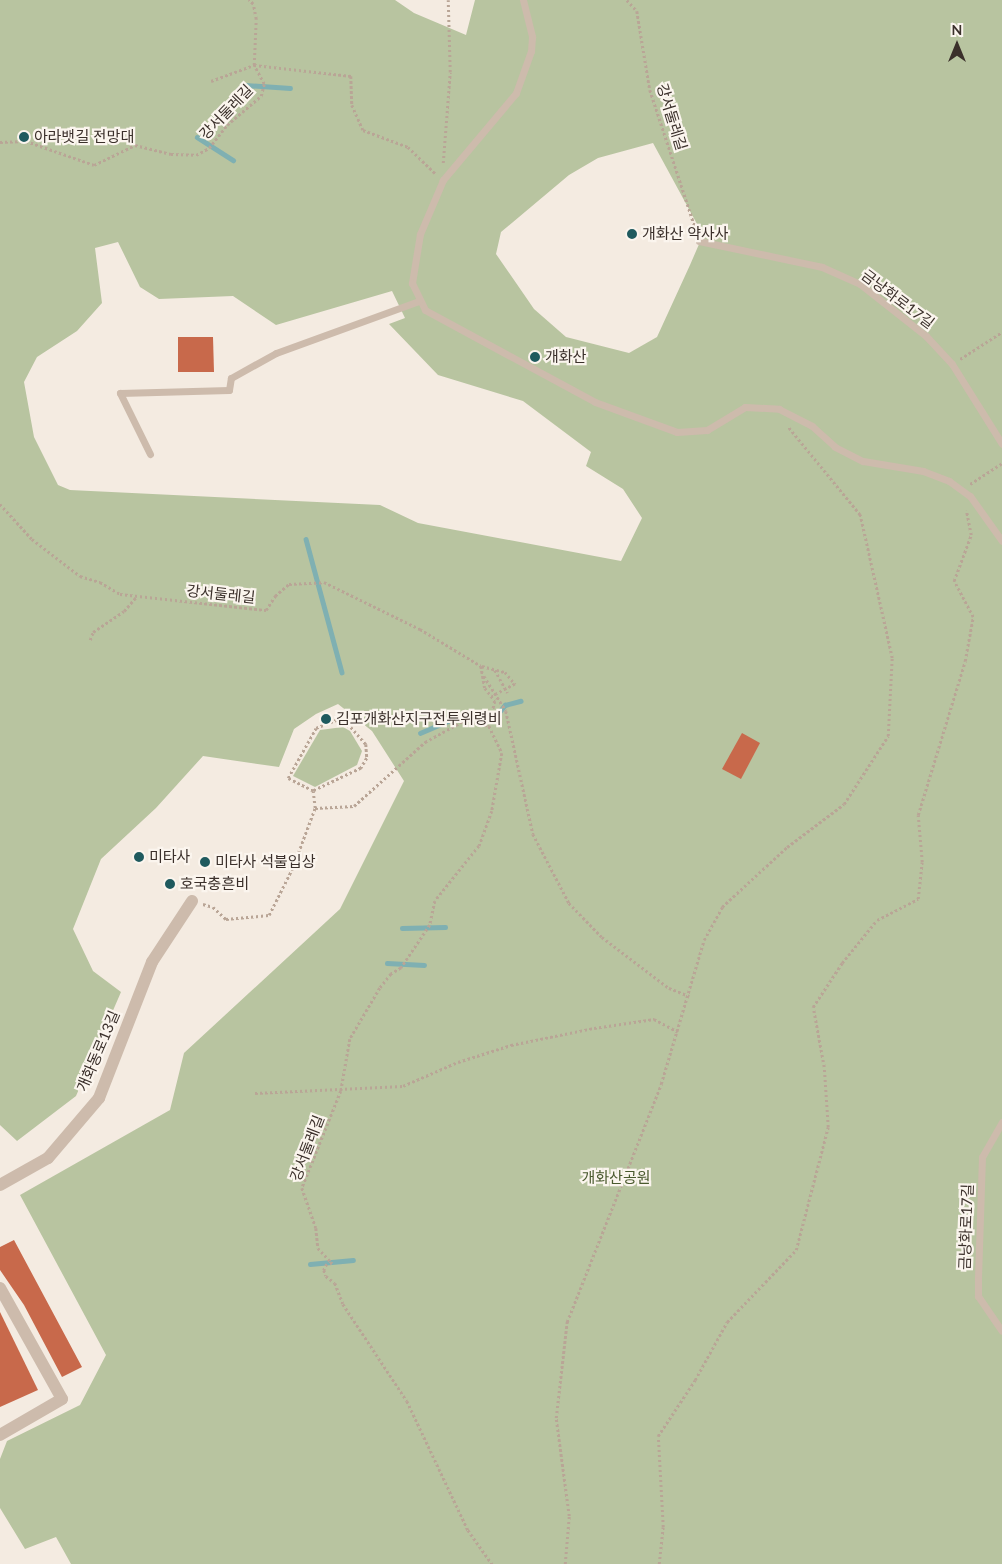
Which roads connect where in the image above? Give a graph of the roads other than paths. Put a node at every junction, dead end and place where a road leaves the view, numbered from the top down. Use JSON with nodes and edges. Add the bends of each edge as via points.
{"nodes":[{"id":1,"x":523,"y":0,"type":"edge"},
{"id":2,"x":699,"y":241,"type":"road end"},
{"id":3,"x":419,"y":301,"type":"junction"},
{"id":4,"x":1002,"y":444,"type":"edge"},
{"id":5,"x":150,"y":454,"type":"dead end"},
{"id":6,"x":1002,"y":541,"type":"edge"},
{"id":7,"x":192,"y":901,"type":"road end"},
{"id":8,"x":1002,"y":1122,"type":"edge"},
{"id":9,"x":0,"y":1185,"type":"edge"},
{"id":10,"x":0,"y":1288,"type":"edge"},
{"id":11,"x":1002,"y":1331,"type":"edge"},
{"id":12,"x":0,"y":1434,"type":"edge"}],
"edges":[{"from":1,"to":3,"type":"lane","via":[[532,37],[531,51],[516,93],[443,180],[416,249],[412,283]]},
{"from":2,"to":4,"type":"lane","name":"금낭화로17길","via":[[804,262],[860,284],[926,336],[952,364]]},
{"from":3,"to":5,"type":"lane","via":[[276,353],[231,378],[229,390],[120,393]]},
{"from":3,"to":6,"type":"lane","via":[[425,310],[595,402],[677,432],[706,430],[745,407],[771,407],[812,426],[847,454],[886,467],[933,474],[962,490],[970,496]]},
{"from":7,"to":9,"type":"street","name":"개화동로13길","via":[[152,962],[99,1098],[48,1158]]},
{"from":8,"to":11,"type":"lane","name":"금낭화로17길","via":[[982,1157],[978,1296]]},
{"from":10,"to":12,"type":"street","via":[[62,1399]]}]}
